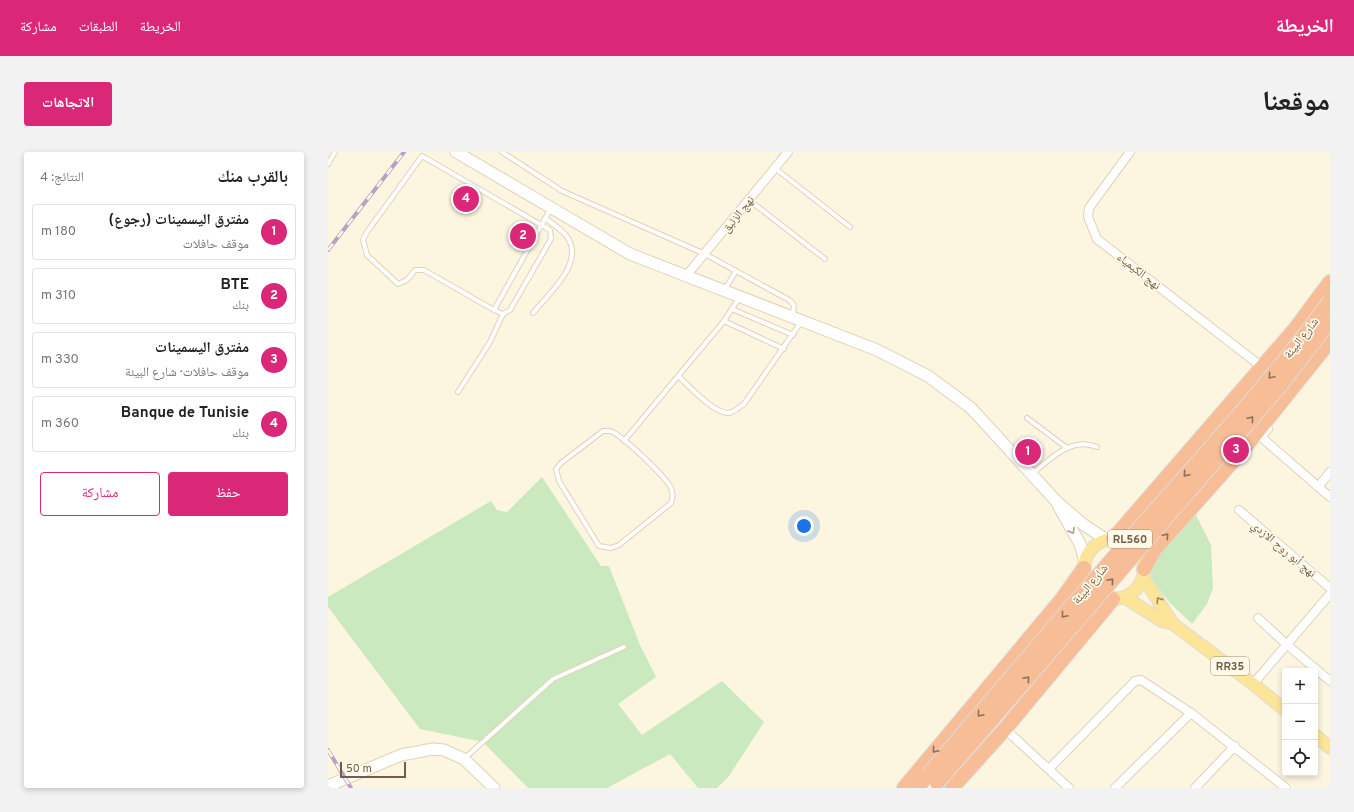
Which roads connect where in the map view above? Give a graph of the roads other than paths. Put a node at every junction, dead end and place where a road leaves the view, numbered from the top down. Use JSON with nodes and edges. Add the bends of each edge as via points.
{"nodes":[{"id":1,"x":335,"y":152,"type":"edge"},
{"id":2,"x":456,"y":152,"type":"edge"},
{"id":3,"x":502,"y":152,"type":"edge"},
{"id":4,"x":788,"y":152,"type":"edge"},
{"id":5,"x":1130,"y":152,"type":"edge"},
{"id":6,"x":424,"y":154,"type":"edge"},
{"id":7,"x":328,"y":164,"type":"edge"},
{"id":8,"x":776,"y":169,"type":"junction"},
{"id":9,"x":749,"y":200,"type":"junction"},
{"id":10,"x":551,"y":208,"type":"junction"},
{"id":11,"x":546,"y":218,"type":"junction"},
{"id":12,"x":542,"y":225,"type":"junction"},
{"id":13,"x":850,"y":227,"type":"dead end"},
{"id":14,"x":705,"y":254,"type":"junction"},
{"id":15,"x":825,"y":259,"type":"dead end"},
{"id":16,"x":736,"y":271,"type":"junction"},
{"id":17,"x":686,"y":276,"type":"junction"},
{"id":18,"x":1330,"y":282,"type":"edge"},
{"id":19,"x":724,"y":291,"type":"junction"},
{"id":20,"x":739,"y":298,"type":"junction"},
{"id":21,"x":1330,"y":301,"type":"edge"},
{"id":22,"x":732,"y":309,"type":"junction"},
{"id":23,"x":494,"y":310,"type":"junction"},
{"id":24,"x":533,"y":313,"type":"dead end"},
{"id":25,"x":503,"y":314,"type":"junction"},
{"id":26,"x":797,"y":318,"type":"junction"},
{"id":27,"x":724,"y":321,"type":"junction"},
{"id":28,"x":1330,"y":321,"type":"edge"},
{"id":29,"x":793,"y":335,"type":"junction"},
{"id":30,"x":1330,"y":341,"type":"edge"},
{"id":31,"x":784,"y":349,"type":"junction"},
{"id":32,"x":1330,"y":350,"type":"edge"},
{"id":33,"x":1262,"y":367,"type":"junction"},
{"id":34,"x":679,"y":377,"type":"junction"},
{"id":35,"x":458,"y":392,"type":"dead end"},
{"id":36,"x":1027,"y":418,"type":"dead end"},
{"id":37,"x":624,"y":442,"type":"junction"},
{"id":38,"x":1097,"y":447,"type":"dead end"},
{"id":39,"x":1067,"y":448,"type":"junction"},
{"id":40,"x":1330,"y":472,"type":"edge"},
{"id":41,"x":1032,"y":474,"type":"junction"},
{"id":42,"x":1318,"y":487,"type":"junction"},
{"id":43,"x":1330,"y":497,"type":"edge"},
{"id":44,"x":1056,"y":501,"type":"junction"},
{"id":45,"x":1239,"y":510,"type":"dead end"},
{"id":46,"x":1110,"y":539,"type":"junction"},
{"id":47,"x":1084,"y":565,"type":"junction"},
{"id":48,"x":1144,"y":573,"type":"junction"},
{"id":49,"x":1330,"y":588,"type":"edge"},
{"id":50,"x":1330,"y":594,"type":"edge"},
{"id":51,"x":1119,"y":598,"type":"junction"},
{"id":52,"x":1258,"y":618,"type":"dead end"},
{"id":53,"x":1173,"y":624,"type":"junction"},
{"id":54,"x":1286,"y":644,"type":"junction"},
{"id":55,"x":624,"y":647,"type":"dead end"},
{"id":56,"x":1330,"y":681,"type":"edge"},
{"id":57,"x":1253,"y":684,"type":"junction"},
{"id":58,"x":1282,"y":708,"type":"edge"},
{"id":59,"x":1190,"y":713,"type":"junction"},
{"id":60,"x":1005,"y":729,"type":"junction"},
{"id":61,"x":1318,"y":738,"type":"edge"},
{"id":62,"x":1234,"y":746,"type":"junction"},
{"id":63,"x":1330,"y":748,"type":"edge"},
{"id":64,"x":464,"y":759,"type":"junction"},
{"id":65,"x":1049,"y":770,"type":"junction"},
{"id":66,"x":933,"y":782,"type":"edge"},
{"id":67,"x":328,"y":786,"type":"edge"},
{"id":68,"x":494,"y":788,"type":"edge"},
{"id":69,"x":904,"y":788,"type":"edge"},
{"id":70,"x":917,"y":788,"type":"edge"},
{"id":71,"x":952,"y":788,"type":"edge"},
{"id":72,"x":1069,"y":788,"type":"edge"},
{"id":73,"x":1115,"y":788,"type":"edge"},
{"id":74,"x":1195,"y":788,"type":"edge"},
{"id":75,"x":1286,"y":788,"type":"edge"}],
"edges":[{"from":1,"to":7,"type":"lane"},
{"from":2,"to":10,"type":"main road"},
{"from":3,"to":14,"type":"lane","via":[[562,192]]},
{"from":4,"to":8,"type":"street","name":"نهج الزئبق"},
{"from":5,"to":33,"type":"street","name":"نهج الكيمياء","via":[[1089,208],[1088,217],[1097,238]]},
{"from":6,"to":12,"type":"lane"},
{"from":6,"to":23,"type":"lane","via":[[367,232],[363,240],[367,255],[398,284],[407,280],[415,270],[424,270]]},
{"from":8,"to":9,"type":"street","name":"نهج الزئبق"},
{"from":8,"to":13,"type":"lane"},
{"from":9,"to":14,"type":"street","name":"نهج الزئبق"},
{"from":9,"to":15,"type":"lane"},
{"from":10,"to":11,"type":"lane"},
{"from":10,"to":17,"type":"main road","via":[[630,254]]},
{"from":11,"to":12,"type":"lane"},
{"from":11,"to":24,"type":"lane","via":[[566,236],[571,247],[572,263]]},
{"from":12,"to":23,"type":"lane"},
{"from":12,"to":25,"type":"lane","via":[[550,230],[551,239],[513,306]]},
{"from":14,"to":16,"type":"lane"},
{"from":14,"to":17,"type":"street","name":"نهج الزئبق"},
{"from":16,"to":19,"type":"lane"},
{"from":16,"to":26,"type":"lane","via":[[793,303]]},
{"from":17,"to":19,"type":"main road"},
{"from":18,"to":33,"type":"highway","via":[[1295,329]]},
{"from":19,"to":20,"type":"main road"},
{"from":20,"to":22,"type":"lane"},
{"from":20,"to":26,"type":"main road"},
{"from":21,"to":66,"type":"highway","name":"شارع البيئة","number":"RL560","one_way":true,"bridge":true,"via":[[1245,407],[1111,560]]},
{"from":22,"to":27,"type":"lane"},
{"from":22,"to":29,"type":"lane"},
{"from":23,"to":25,"type":"lane"},
{"from":25,"to":35,"type":"lane","via":[[490,342]]},
{"from":26,"to":29,"type":"lane"},
{"from":26,"to":41,"type":"main road","via":[[876,350],[928,376],[971,408]]},
{"from":27,"to":31,"type":"lane"},
{"from":27,"to":34,"type":"lane"},
{"from":66,"to":28,"type":"highway","number":"RL560","one_way":true,"bridge":true,"via":[[1280,386]]},
{"from":29,"to":31,"type":"lane"},
{"from":48,"to":30,"type":"highway","one_way":true,"via":[[1155,549],[1242,451]]},
{"from":31,"to":34,"type":"lane","via":[[744,404],[733,412],[727,413],[713,407]]},
{"from":32,"to":42,"type":"street","via":[[1261,437]]},
{"from":33,"to":46,"type":"highway"},
{"from":34,"to":37,"type":"lane"},
{"from":36,"to":39,"type":"lane"},
{"from":37,"to":37,"type":"lane","via":[[610,431],[603,431],[556,469],[559,481],[599,546],[603,548],[619,545],[671,503],[673,496],[672,489],[662,474]]},
{"from":38,"to":39,"type":"lane","via":[[1085,443]]},
{"from":39,"to":41,"type":"lane"},
{"from":40,"to":42,"type":"street"},
{"from":41,"to":44,"type":"main road"},
{"from":42,"to":43,"type":"street"},
{"from":44,"to":46,"type":"main road","via":[[1084,525]]},
{"from":44,"to":47,"type":"main road","one_way":true,"via":[[1080,544]]},
{"from":45,"to":49,"type":"street","name":"نهج أبو روح الازدي"},
{"from":46,"to":47,"type":"main road","via":[[1093,548]]},
{"from":46,"to":48,"type":"main road","via":[[1132,544],[1143,559]]},
{"from":47,"to":51,"type":"main road","via":[[1085,577],[1095,593],[1104,598]]},
{"from":47,"to":69,"type":"highway","one_way":true,"via":[[1062,599]]},
{"from":48,"to":51,"type":"main road","via":[[1140,586],[1133,593]]},
{"from":53,"to":48,"type":"main road","number":"RR35","one_way":true},
{"from":50,"to":54,"type":"street"},
{"from":51,"to":53,"type":"main road","number":"RR35","via":[[1162,621]]},
{"from":51,"to":60,"type":"highway"},
{"from":52,"to":54,"type":"street"},
{"from":53,"to":57,"type":"main road","number":"RR35"},
{"from":54,"to":56,"type":"street"},
{"from":54,"to":57,"type":"street"},
{"from":55,"to":64,"type":"lane","via":[[553,679]]},
{"from":57,"to":58,"type":"main road","number":"RR35"},
{"from":59,"to":62,"type":"street"},
{"from":59,"to":65,"type":"street","via":[[1145,681],[1138,680]]},
{"from":59,"to":73,"type":"street"},
{"from":60,"to":65,"type":"street"},
{"from":60,"to":71,"type":"highway"},
{"from":61,"to":63,"type":"main road"},
{"from":62,"to":74,"type":"street"},
{"from":62,"to":75,"type":"street"},
{"from":64,"to":67,"type":"main road","via":[[444,750],[420,751],[401,755]]},
{"from":64,"to":68,"type":"main road"},
{"from":65,"to":72,"type":"street"},
{"from":66,"to":70,"type":"highway","number":"RL560"}]}
